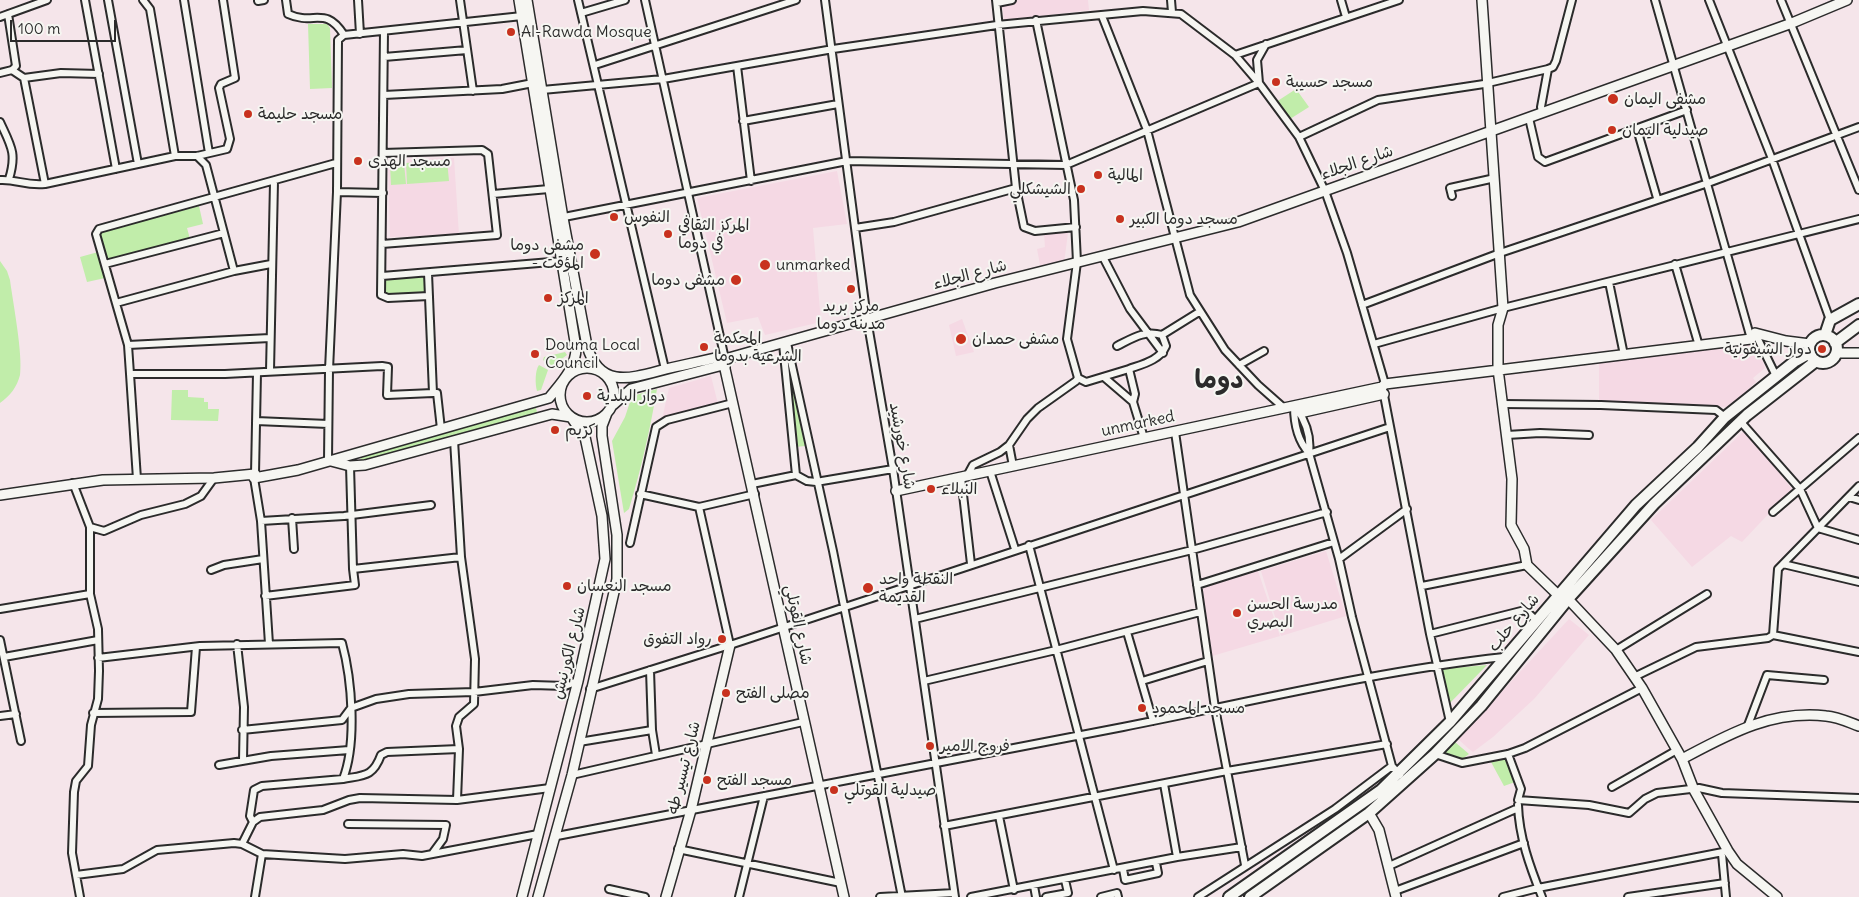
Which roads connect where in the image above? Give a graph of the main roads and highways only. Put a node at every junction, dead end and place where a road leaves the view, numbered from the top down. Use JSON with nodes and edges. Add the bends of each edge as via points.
{"nodes":[{"id":1,"x":1859,"y":304,"type":"edge"},
{"id":2,"x":1859,"y":325,"type":"edge"},
{"id":3,"x":1825,"y":335,"type":"junction"},
{"id":4,"x":1836,"y":347,"type":"junction"},
{"id":5,"x":1812,"y":353,"type":"junction"},
{"id":6,"x":1399,"y":774,"type":"junction"},
{"id":7,"x":1366,"y":809,"type":"junction"},
{"id":8,"x":1262,"y":893,"type":"edge"},
{"id":9,"x":1229,"y":897,"type":"edge"},
{"id":10,"x":1250,"y":897,"type":"edge"}],
"edges":[{"from":1,"to":3,"type":"main road","via":[[1830,320]]},
{"from":2,"to":4,"type":"main road"},
{"from":3,"to":4,"type":"main road"},
{"from":3,"to":5,"type":"main road","via":[[1816,337]]},
{"from":4,"to":5,"type":"main road","via":[[1828,362]]},
{"from":5,"to":6,"type":"main road","name":"شارع حلب","via":[[1776,376],[1725,418],[1636,505],[1450,722]]},
{"from":5,"to":6,"type":"main road","name":"شارع حلب","via":[[1654,504],[1568,599],[1481,706],[1435,754]]},
{"from":6,"to":7,"type":"main road","name":"شارع حلب"},
{"from":7,"to":8,"type":"main road","name":"شارع حلب"},
{"from":7,"to":9,"type":"main road","name":"شارع حلب"},
{"from":8,"to":10,"type":"main road","name":"شارع حلب"}]}
